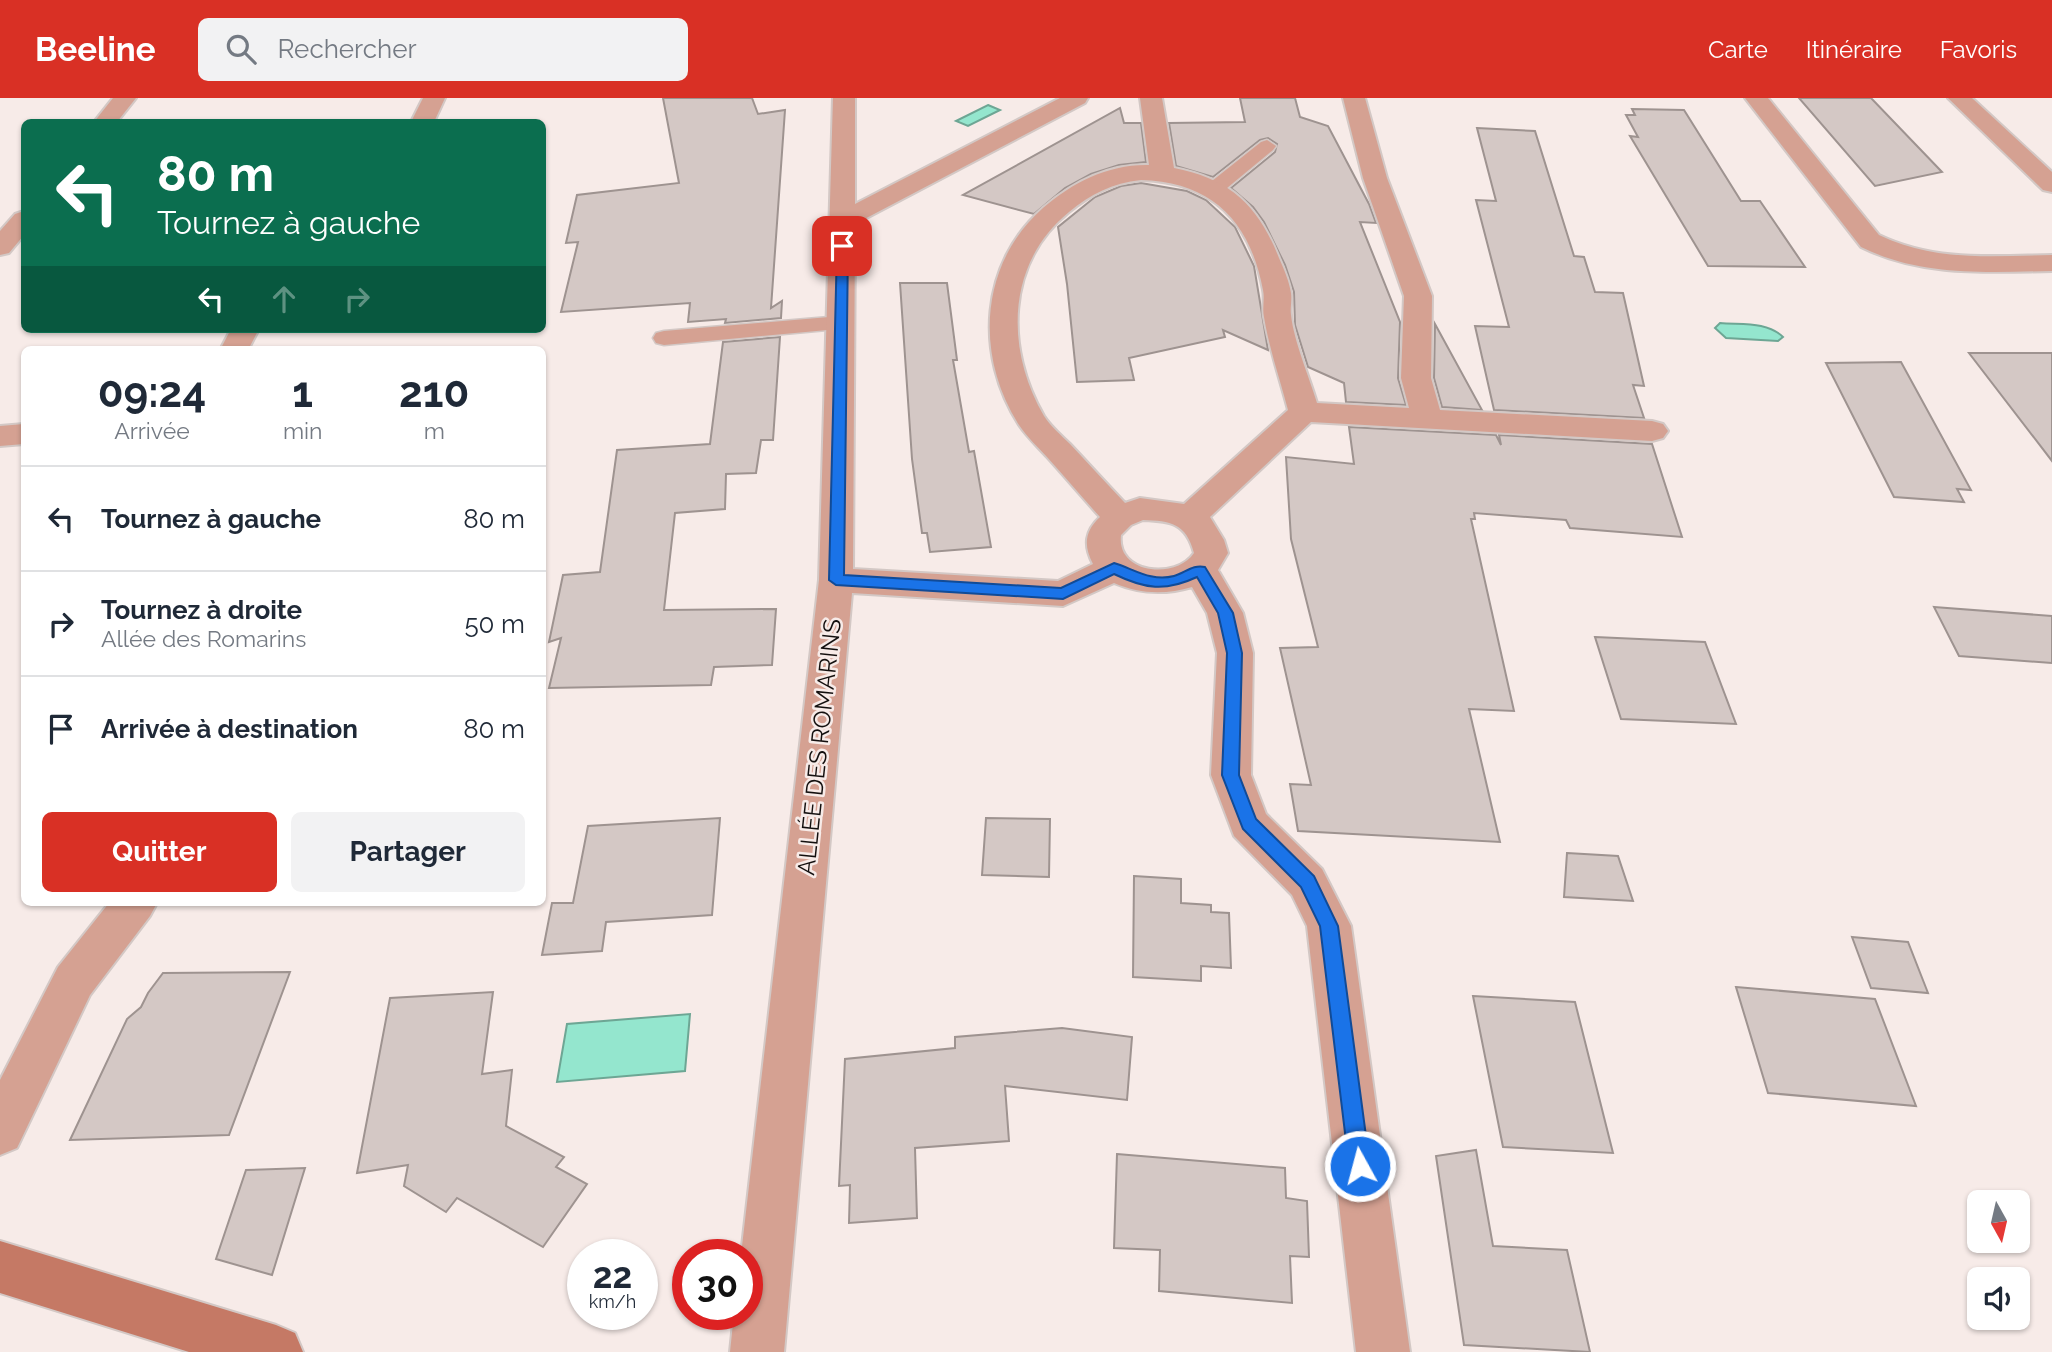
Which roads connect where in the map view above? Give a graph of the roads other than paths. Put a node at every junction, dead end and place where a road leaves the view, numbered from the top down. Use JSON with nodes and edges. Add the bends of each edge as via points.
{"nodes":[{"id":1,"x":125,"y":98,"type":"edge"},
{"id":2,"x":435,"y":98,"type":"edge"},
{"id":3,"x":844,"y":98,"type":"edge"},
{"id":4,"x":1077,"y":98,"type":"edge"},
{"id":5,"x":1151,"y":98,"type":"edge"},
{"id":6,"x":1354,"y":98,"type":"edge"},
{"id":7,"x":1756,"y":98,"type":"edge"},
{"id":8,"x":1959,"y":98,"type":"edge"},
{"id":9,"x":108,"y":119,"type":"edge"},
{"id":10,"x":424,"y":119,"type":"edge"},
{"id":11,"x":1267,"y":146,"type":"dead end"},
{"id":12,"x":1162,"y":172,"type":"junction"},
{"id":13,"x":2052,"y":186,"type":"edge"},
{"id":14,"x":1214,"y":189,"type":"junction"},
{"id":15,"x":842,"y":220,"type":"junction"},
{"id":16,"x":21,"y":222,"type":"edge"},
{"id":17,"x":0,"y":247,"type":"edge"},
{"id":18,"x":2052,"y":263,"type":"edge"},
{"id":19,"x":841,"y":323,"type":"junction"},
{"id":20,"x":664,"y":338,"type":"dead end"},
{"id":21,"x":1304,"y":412,"type":"junction"},
{"id":22,"x":1427,"y":418,"type":"junction"},
{"id":23,"x":1652,"y":431,"type":"dead end"},
{"id":24,"x":21,"y":434,"type":"edge"},
{"id":25,"x":0,"y":436,"type":"edge"},
{"id":26,"x":1119,"y":517,"type":"junction"},
{"id":27,"x":1190,"y":517,"type":"junction"},
{"id":28,"x":1114,"y":568,"type":"junction"},
{"id":29,"x":1200,"y":570,"type":"junction"},
{"id":30,"x":836,"y":580,"type":"junction"},
{"id":31,"x":133,"y":906,"type":"edge"},
{"id":32,"x":0,"y":1131,"type":"edge"},
{"id":33,"x":0,"y":1266,"type":"edge"},
{"id":34,"x":276,"y":1352,"type":"edge"},
{"id":35,"x":757,"y":1352,"type":"edge"},
{"id":36,"x":1383,"y":1352,"type":"edge"}],
"edges":[{"from":1,"to":9,"type":"street"},
{"from":2,"to":10,"type":"street"},
{"from":3,"to":15,"type":"street","name":"ALLÉE DES ROMARINS"},
{"from":4,"to":15,"type":"street"},
{"from":5,"to":12,"type":"street"},
{"from":6,"to":22,"type":"street","via":[[1375,178],[1418,296],[1416,378]]},
{"from":7,"to":18,"type":"street","via":[[1870,241],[1890,254],[1939,264]]},
{"from":8,"to":13,"type":"street"},
{"from":11,"to":14,"type":"lane"},
{"from":12,"to":14,"type":"street"},
{"from":12,"to":26,"type":"street","via":[[1102,178],[1073,194],[1031,231],[1010,274],[1003,315],[1011,373],[1030,419]]},
{"from":14,"to":21,"type":"street","via":[[1237,204],[1255,227],[1280,300],[1278,314]]},
{"from":15,"to":19,"type":"street","name":"ALLÉE DES ROMARINS"},
{"from":16,"to":17,"type":"street"},
{"from":19,"to":20,"type":"lane"},
{"from":19,"to":30,"type":"street","name":"ALLÉE DES ROMARINS"},
{"from":21,"to":22,"type":"street"},
{"from":21,"to":27,"type":"street"},
{"from":22,"to":23,"type":"street"},
{"from":24,"to":25,"type":"street"},
{"from":26,"to":27,"type":"street","via":[[1140,509]]},
{"from":26,"to":28,"type":"street","via":[[1104,532],[1103,550]]},
{"from":27,"to":29,"type":"street","via":[[1207,533],[1211,553]]},
{"from":28,"to":29,"type":"street","via":[[1141,581],[1174,582]]},
{"from":28,"to":30,"type":"street","via":[[1063,594]]},
{"from":29,"to":36,"type":"street","via":[[1225,613],[1235,653],[1231,775],[1249,824],[1307,882],[1329,926]]},
{"from":30,"to":35,"type":"street","name":"ALLÉE DES ROMARINS"},
{"from":31,"to":32,"type":"street","via":[[75,981]]},
{"from":33,"to":34,"type":"street"}]}
